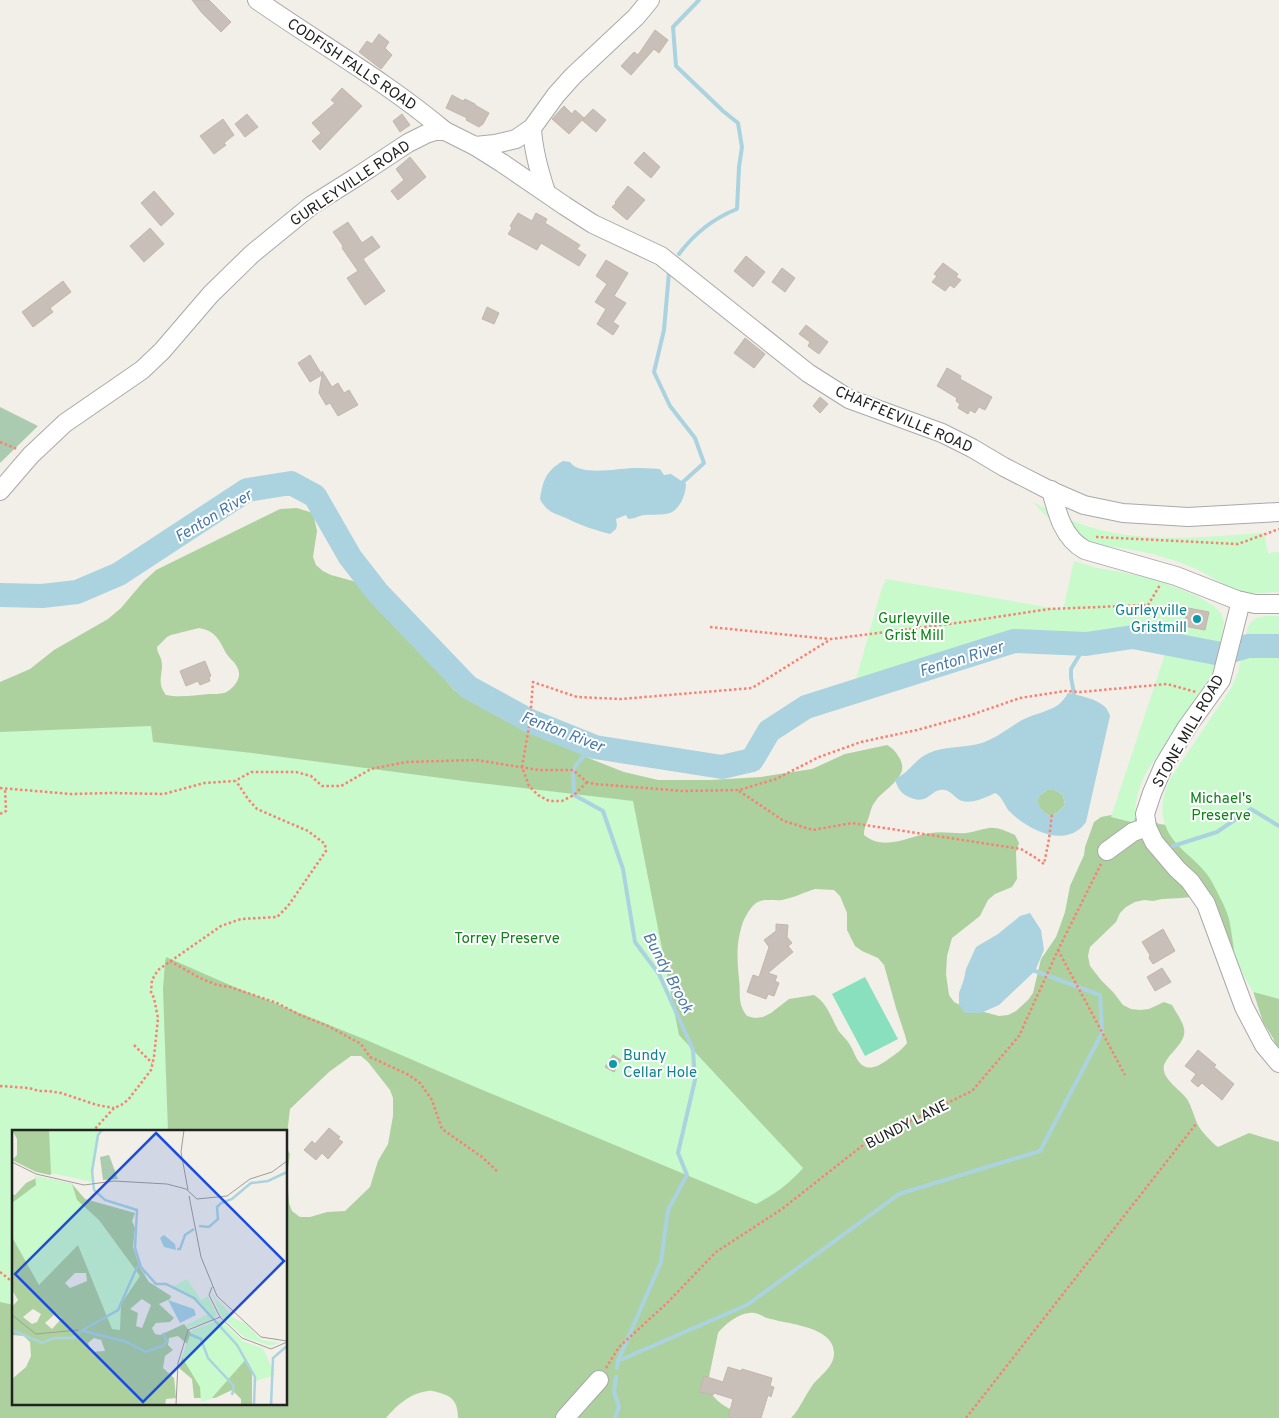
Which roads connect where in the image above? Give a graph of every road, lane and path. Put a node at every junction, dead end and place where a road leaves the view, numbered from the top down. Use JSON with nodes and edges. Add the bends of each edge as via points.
{"nodes":[{"id":1,"x":257,"y":0,"type":"edge"},
{"id":2,"x":650,"y":0,"type":"edge"},
{"id":3,"x":532,"y":128,"type":"junction"},
{"id":4,"x":445,"y":131,"type":"junction"},
{"id":5,"x":475,"y":146,"type":"junction"},
{"id":6,"x":546,"y":192,"type":"junction"},
{"id":7,"x":1051,"y":490,"type":"junction"},
{"id":8,"x":0,"y":491,"type":"edge"},
{"id":9,"x":1279,"y":512,"type":"edge"},
{"id":10,"x":1279,"y":528,"type":"edge"},
{"id":11,"x":1096,"y":536,"type":"dead end"},
{"id":12,"x":1166,"y":573,"type":"junction"},
{"id":13,"x":1241,"y":602,"type":"junction"},
{"id":14,"x":1279,"y":604,"type":"edge"},
{"id":15,"x":710,"y":627,"type":"dead end"},
{"id":16,"x":831,"y":639,"type":"junction"},
{"id":17,"x":1220,"y":680,"type":"junction"},
{"id":18,"x":522,"y":767,"type":"junction"},
{"id":19,"x":235,"y":781,"type":"junction"},
{"id":20,"x":587,"y":782,"type":"junction"},
{"id":21,"x":0,"y":788,"type":"edge"},
{"id":22,"x":5,"y":788,"type":"junction"},
{"id":23,"x":738,"y":790,"type":"junction"},
{"id":24,"x":0,"y":814,"type":"edge"},
{"id":25,"x":1052,"y":814,"type":"dead end"},
{"id":26,"x":1147,"y":827,"type":"junction"},
{"id":27,"x":1107,"y":851,"type":"joint"},
{"id":28,"x":1058,"y":950,"type":"junction"},
{"id":29,"x":170,"y":960,"type":"junction"},
{"id":30,"x":134,"y":1046,"type":"dead end"},
{"id":31,"x":152,"y":1063,"type":"junction"},
{"id":32,"x":1279,"y":1063,"type":"edge"},
{"id":33,"x":1125,"y":1075,"type":"dead end"},
{"id":34,"x":0,"y":1086,"type":"edge"},
{"id":35,"x":114,"y":1108,"type":"junction"},
{"id":36,"x":1196,"y":1124,"type":"dead end"},
{"id":37,"x":94,"y":1130,"type":"edge"},
{"id":38,"x":496,"y":1171,"type":"dead end"},
{"id":39,"x":0,"y":1272,"type":"edge"},
{"id":40,"x":12,"y":1281,"type":"edge"},
{"id":41,"x":599,"y":1380,"type":"joint"},
{"id":42,"x":565,"y":1418,"type":"edge"},
{"id":43,"x":966,"y":1418,"type":"edge"}],
"edges":[{"from":1,"to":4,"type":"street","name":"CODFISH FALLS ROAD","via":[[357,66]]},
{"from":2,"to":3,"type":"street","via":[[573,76]]},
{"from":3,"to":5,"type":"street","via":[[516,139]]},
{"from":3,"to":6,"type":"street","via":[[535,157]]},
{"from":4,"to":5,"type":"street"},
{"from":4,"to":8,"type":"street","name":"GURLEYVILLE ROAD","via":[[426,134],[408,143],[312,204],[252,254],[211,294],[142,370],[66,424],[31,455]]},
{"from":5,"to":6,"type":"street","name":"CHAFFEEVILLE ROAD"},
{"from":6,"to":7,"type":"street","name":"CHAFFEEVILLE ROAD","via":[[594,224],[662,256],[808,373],[849,399],[942,433]]},
{"from":7,"to":9,"type":"street","name":"CHAFFEEVILLE ROAD","via":[[1084,505],[1123,513],[1188,517]]},
{"from":7,"to":12,"type":"street","via":[[1064,530],[1078,546],[1102,556]]},
{"from":10,"to":11,"type":"path","via":[[1238,544]]},
{"from":12,"to":13,"type":"street"},
{"from":12,"to":16,"type":"path","via":[[1148,605],[1049,609]]},
{"from":13,"to":14,"type":"street"},
{"from":13,"to":17,"type":"street","name":"STONE MILL ROAD"},
{"from":15,"to":16,"type":"path"},
{"from":16,"to":18,"type":"path","via":[[752,688],[621,699],[577,697],[533,682]]},
{"from":17,"to":23,"type":"path","via":[[1195,692],[1167,684],[1065,691],[1020,698],[935,725],[861,742],[820,757],[776,779]]},
{"from":17,"to":26,"type":"street","name":"STONE MILL ROAD","via":[[1164,766],[1145,814]]},
{"from":18,"to":19,"type":"path","via":[[476,760],[406,762],[371,769],[341,786],[322,786],[311,776],[296,772],[251,772]]},
{"from":18,"to":20,"type":"path","via":[[573,770]]},
{"from":18,"to":20,"type":"path","via":[[529,786],[549,801],[567,800]]},
{"from":19,"to":22,"type":"path","via":[[204,783],[164,794],[71,794]]},
{"from":19,"to":29,"type":"path","via":[[257,809],[308,832],[325,844],[326,851],[277,917],[242,919],[221,926]]},
{"from":20,"to":23,"type":"path","via":[[683,792]]},
{"from":21,"to":22,"type":"path"},
{"from":22,"to":24,"type":"path","via":[[6,811]]},
{"from":23,"to":25,"type":"path","via":[[784,822],[813,830],[852,824],[907,831],[1021,849],[1044,864]]},
{"from":26,"to":27,"type":"street","via":[[1132,832]]},
{"from":26,"to":32,"type":"street","via":[[1154,842],[1190,881],[1206,904],[1244,1007],[1264,1045]]},
{"from":27,"to":28,"type":"path","name":"BUNDY LANE"},
{"from":28,"to":33,"type":"path"},
{"from":28,"to":41,"type":"path","name":"BUNDY LANE","via":[[1019,1036],[972,1092],[867,1142],[782,1209],[716,1252],[668,1303],[619,1347]]},
{"from":29,"to":31,"type":"path","via":[[152,980],[150,992],[158,1018]]},
{"from":29,"to":38,"type":"path","via":[[200,978],[277,1003],[328,1026],[360,1044],[370,1057],[410,1075],[432,1100],[442,1129]]},
{"from":30,"to":31,"type":"path"},
{"from":31,"to":35,"type":"path","via":[[128,1100]]},
{"from":34,"to":35,"type":"path","via":[[61,1093]]},
{"from":35,"to":37,"type":"path"},
{"from":36,"to":43,"type":"path"},
{"from":39,"to":40,"type":"path"},
{"from":41,"to":42,"type":"street"}]}
